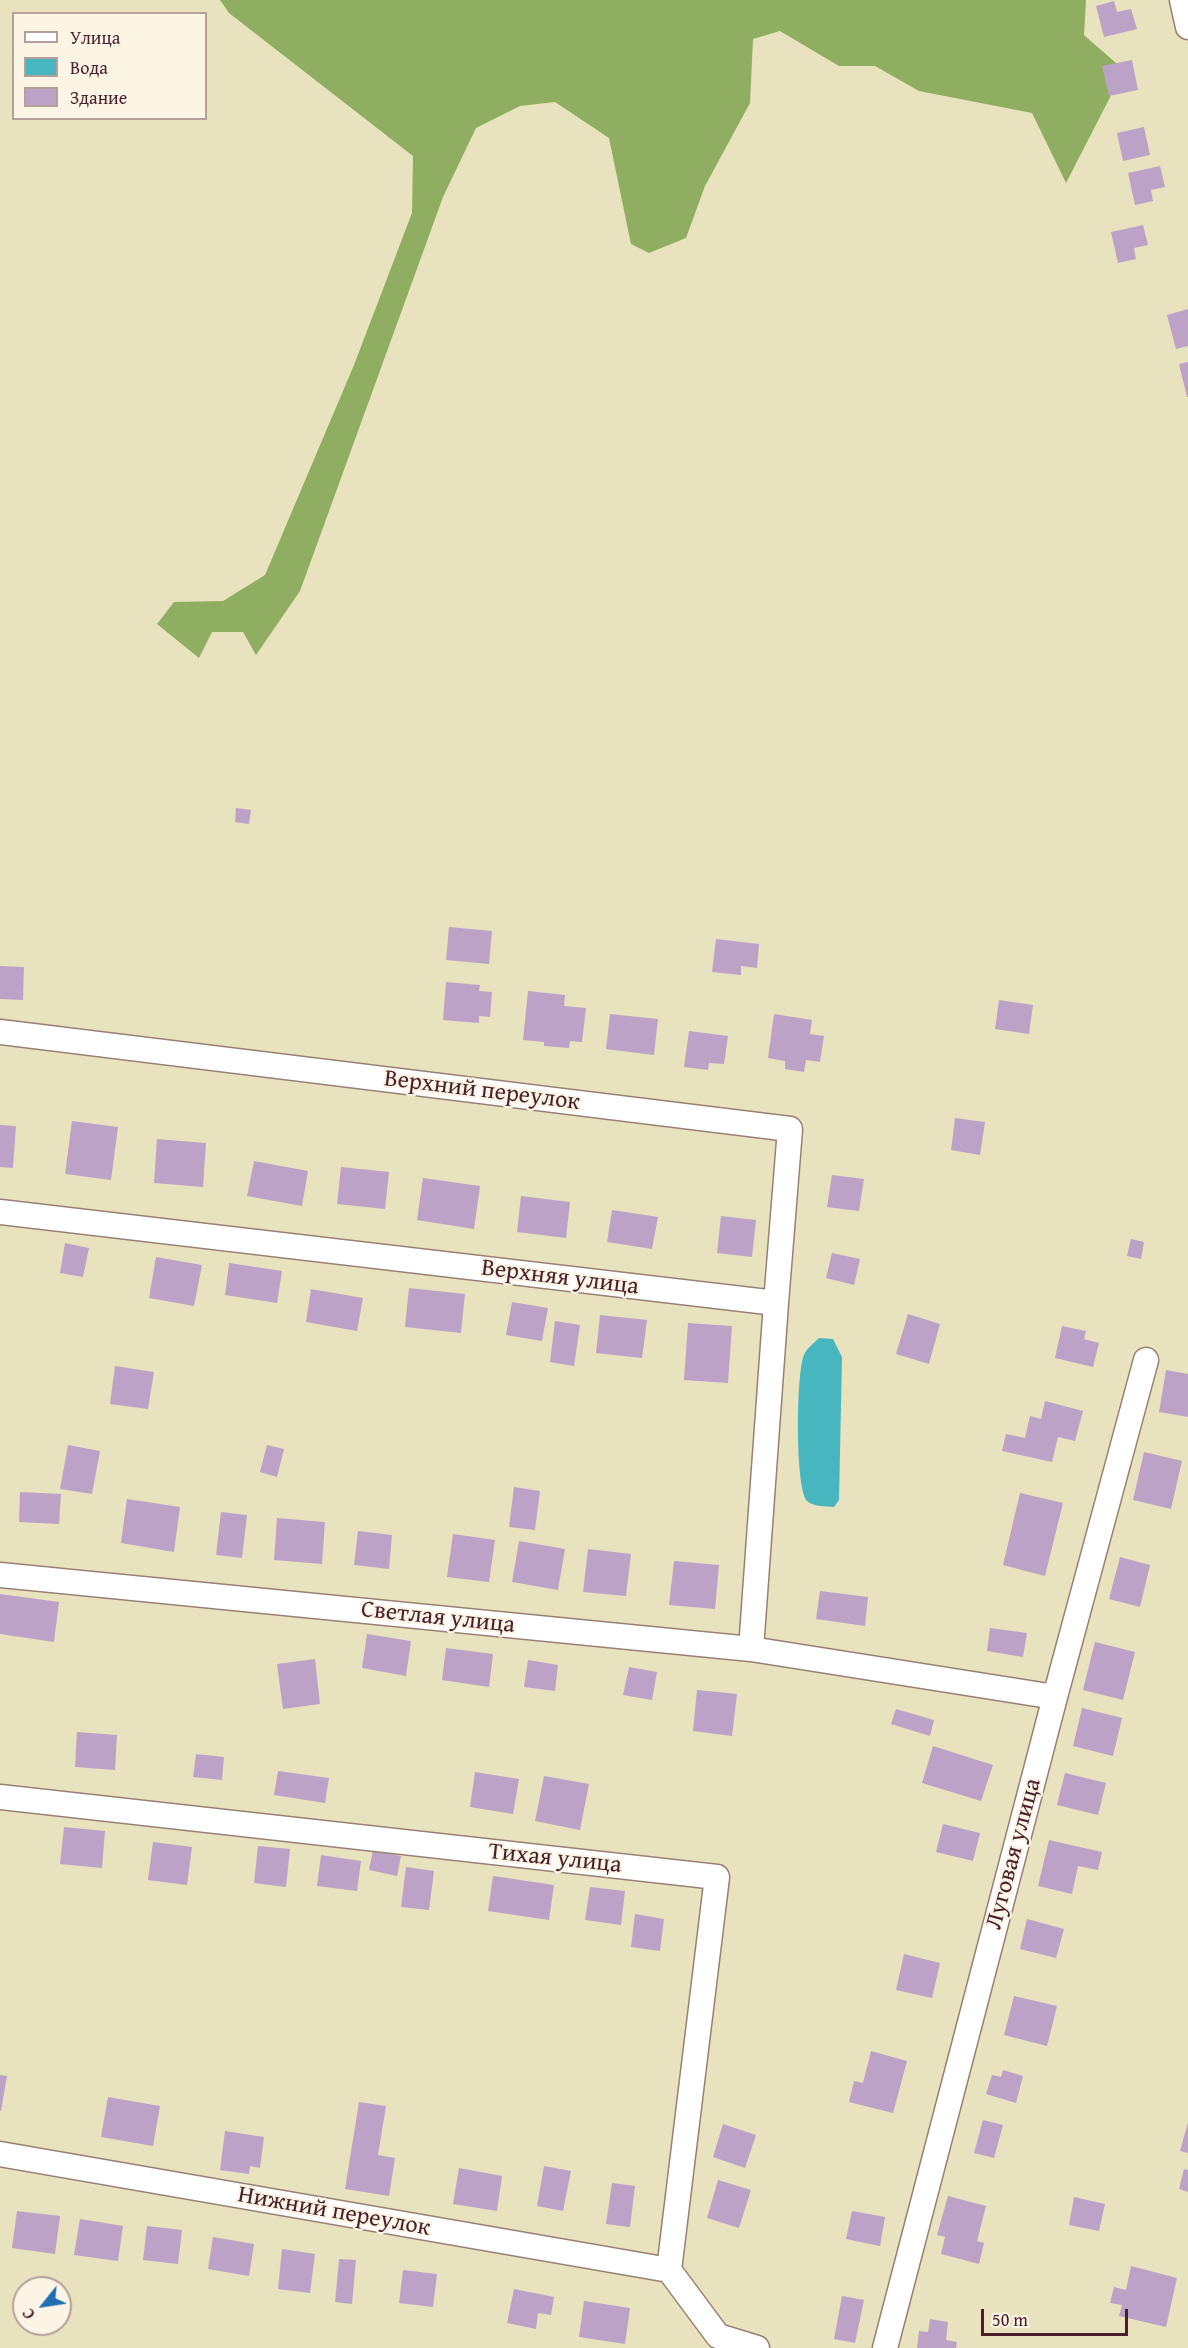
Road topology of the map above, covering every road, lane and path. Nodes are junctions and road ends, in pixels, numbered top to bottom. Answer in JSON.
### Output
{"nodes":[{"id":1,"x":1182,"y":0,"type":"edge"},
{"id":2,"x":1188,"y":27,"type":"edge"},
{"id":3,"x":0,"y":1032,"type":"edge"},
{"id":4,"x":0,"y":1212,"type":"edge"},
{"id":5,"x":776,"y":1303,"type":"junction"},
{"id":6,"x":1146,"y":1360,"type":"dead end"},
{"id":7,"x":0,"y":1575,"type":"edge"},
{"id":8,"x":751,"y":1649,"type":"junction"},
{"id":9,"x":1055,"y":1697,"type":"junction"},
{"id":10,"x":0,"y":1797,"type":"edge"},
{"id":11,"x":0,"y":2154,"type":"edge"},
{"id":12,"x":669,"y":2270,"type":"junction"},
{"id":13,"x":757,"y":2348,"type":"edge"},
{"id":14,"x":885,"y":2348,"type":"edge"}],
"edges":[{"from":1,"to":2,"type":"street"},
{"from":3,"to":5,"type":"street","name":"Верхний переулок"},
{"from":4,"to":5,"type":"street","name":"Верхняя улица"},
{"from":5,"to":8,"type":"street"},
{"from":6,"to":9,"type":"street","name":"Луговая улица"},
{"from":7,"to":8,"type":"street","name":"Светлая улица"},
{"from":8,"to":9,"type":"street","name":"Светлая улица"},
{"from":9,"to":14,"type":"street","name":"Луговая улица"},
{"from":10,"to":12,"type":"street","name":"Тихая улица"},
{"from":11,"to":12,"type":"street","name":"Нижний переулок"},
{"from":12,"to":13,"type":"street"}]}
